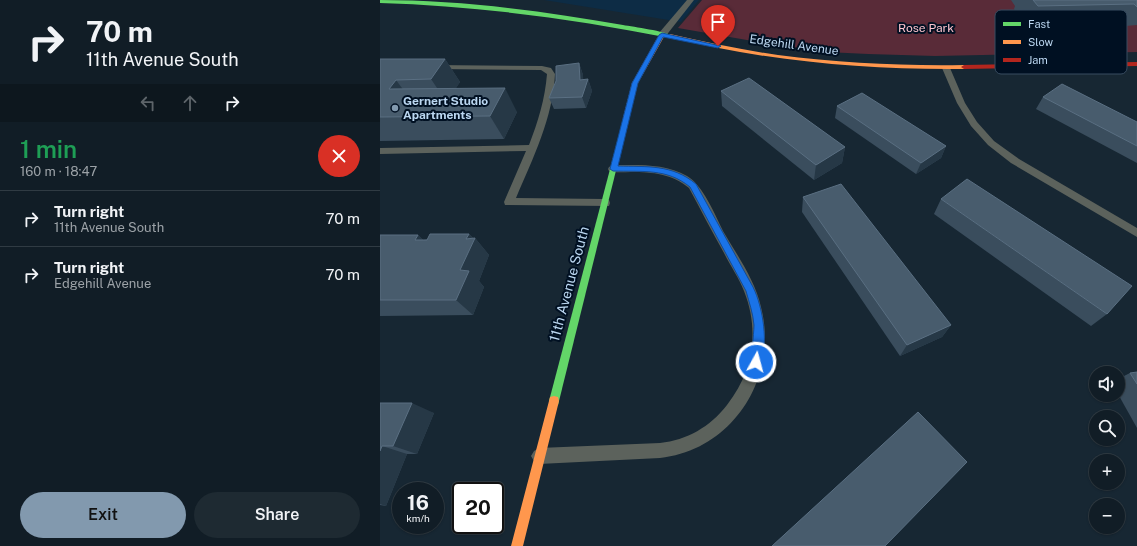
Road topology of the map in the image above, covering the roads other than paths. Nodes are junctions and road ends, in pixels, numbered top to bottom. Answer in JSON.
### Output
{"nodes":[{"id":1,"x":691,"y":0,"type":"edge"},
{"id":2,"x":381,"y":2,"type":"edge"},
{"id":3,"x":662,"y":35,"type":"junction"},
{"id":4,"x":1127,"y":64,"type":"edge"},
{"id":5,"x":1137,"y":64,"type":"edge"},
{"id":6,"x":428,"y":67,"type":"edge"},
{"id":7,"x":995,"y":67,"type":"edge"},
{"id":8,"x":946,"y":68,"type":"junction"},
{"id":9,"x":532,"y":148,"type":"junction"},
{"id":10,"x":380,"y":151,"type":"edge"},
{"id":11,"x":613,"y":169,"type":"junction"},
{"id":12,"x":605,"y":203,"type":"junction"},
{"id":13,"x":1137,"y":233,"type":"edge"},
{"id":14,"x":539,"y":456,"type":"junction"},
{"id":15,"x":518,"y":546,"type":"edge"}],
"edges":[{"from":1,"to":3,"type":"lane"},
{"from":2,"to":3,"type":"street","name":"Edgehill Avenue"},
{"from":3,"to":8,"type":"street","name":"Edgehill Avenue"},
{"from":3,"to":11,"type":"street","name":"11th Avenue South"},
{"from":4,"to":5,"type":"street","name":"Edgehill Avenue"},
{"from":6,"to":9,"type":"lane"},
{"from":7,"to":8,"type":"street","name":"Edgehill Avenue"},
{"from":8,"to":13,"type":"lane"},
{"from":9,"to":10,"type":"lane"},
{"from":9,"to":12,"type":"lane"},
{"from":11,"to":12,"type":"street","name":"11th Avenue South"},
{"from":11,"to":14,"type":"lane"},
{"from":12,"to":14,"type":"street","name":"11th Avenue South"},
{"from":14,"to":15,"type":"street","name":"11th Avenue South"}]}
